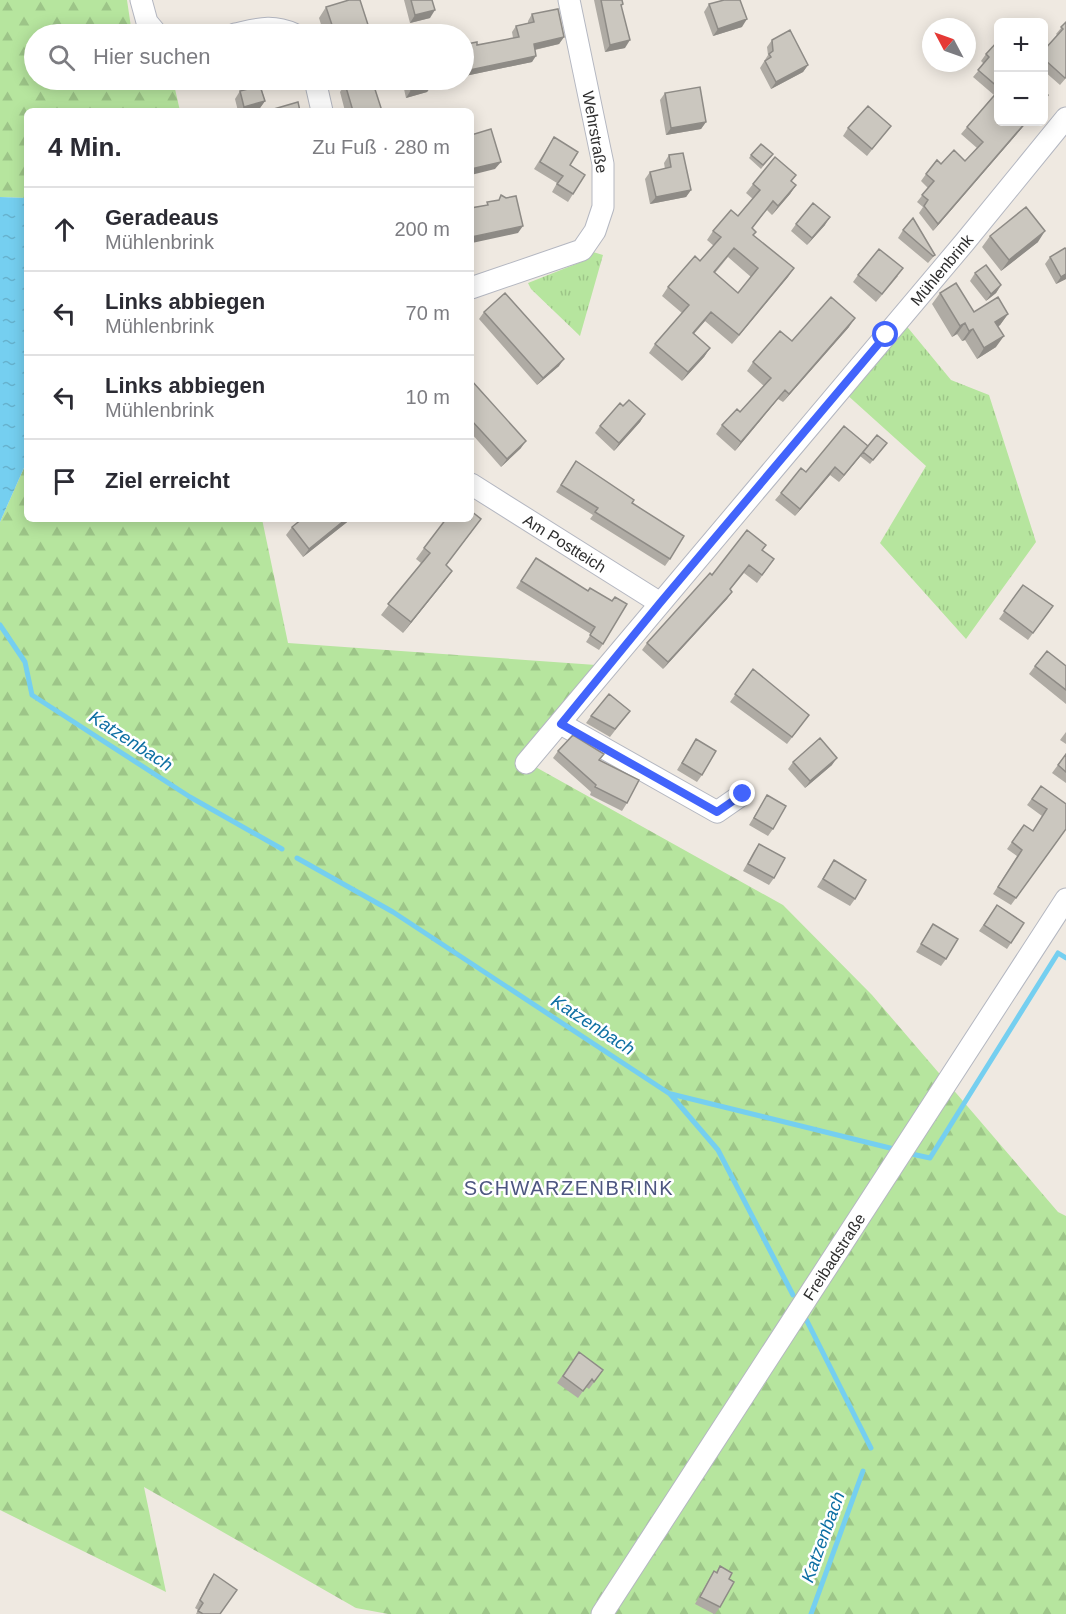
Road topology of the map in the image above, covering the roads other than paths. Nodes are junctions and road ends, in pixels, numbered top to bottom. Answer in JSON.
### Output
{"nodes":[{"id":1,"x":141,"y":0,"type":"edge"},
{"id":2,"x":569,"y":0,"type":"edge"},
{"id":3,"x":149,"y":24,"type":"edge"},
{"id":4,"x":317,"y":90,"type":"edge"},
{"id":5,"x":321,"y":108,"type":"edge"},
{"id":6,"x":1066,"y":118,"type":"edge"},
{"id":7,"x":474,"y":287,"type":"edge"},
{"id":8,"x":474,"y":486,"type":"edge"},
{"id":9,"x":660,"y":603,"type":"junction"},
{"id":10,"x":561,"y":724,"type":"junction"},
{"id":11,"x":526,"y":764,"type":"dead end"},
{"id":12,"x":743,"y":794,"type":"dead end"},
{"id":13,"x":1066,"y":899,"type":"edge"},
{"id":14,"x":602,"y":1614,"type":"edge"}],
"edges":[{"from":1,"to":3,"type":"street"},
{"from":2,"to":7,"type":"street","name":"Wehrstraße"},
{"from":4,"to":5,"type":"street"},
{"from":6,"to":9,"type":"street","name":"Mühlenbrink"},
{"from":8,"to":9,"type":"street","name":"Am Postteich"},
{"from":9,"to":10,"type":"street","name":"Mühlenbrink"},
{"from":10,"to":11,"type":"street","name":"Mühlenbrink"},
{"from":10,"to":12,"type":"street"},
{"from":13,"to":14,"type":"street","name":"Freibadstraße"}]}
